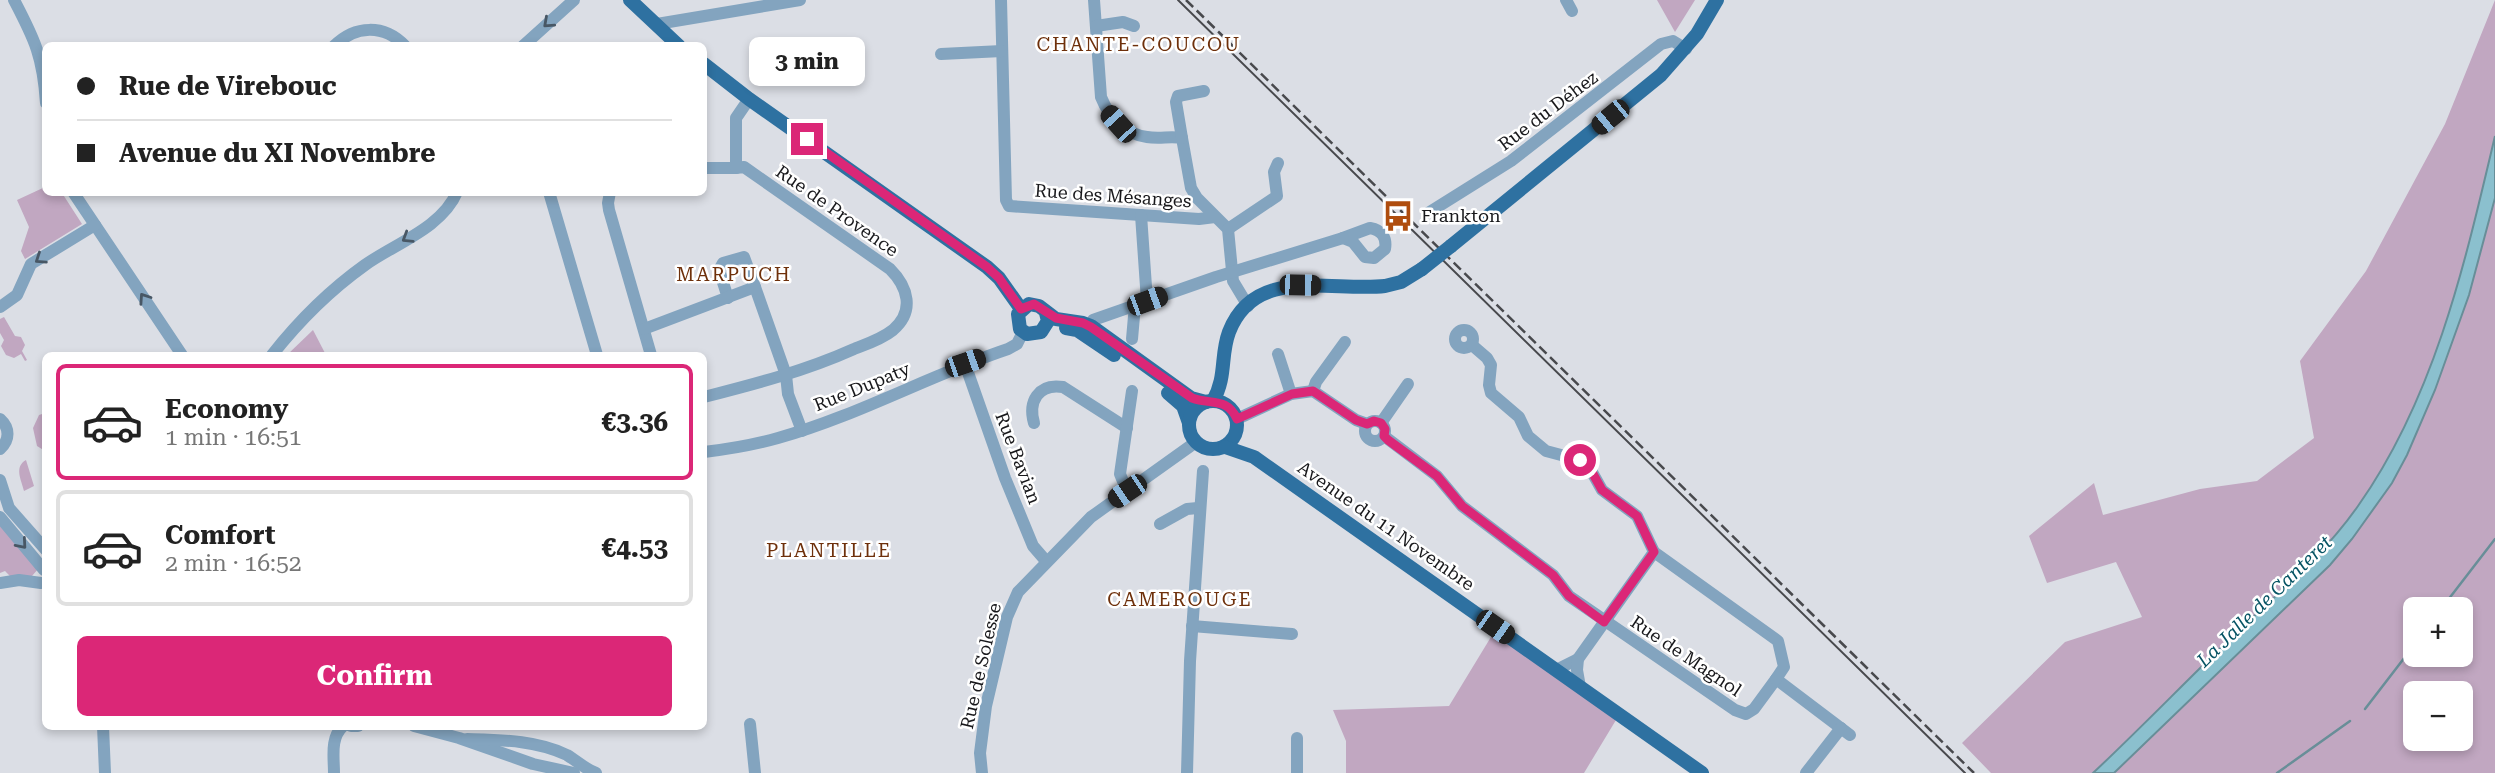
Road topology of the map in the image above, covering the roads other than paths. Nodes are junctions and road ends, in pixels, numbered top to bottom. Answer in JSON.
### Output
{"nodes":[{"id":1,"x":14,"y":0,"type":"edge"},
{"id":2,"x":574,"y":0,"type":"edge"},
{"id":3,"x":630,"y":0,"type":"edge"},
{"id":4,"x":800,"y":0,"type":"edge"},
{"id":5,"x":1001,"y":0,"type":"edge"},
{"id":6,"x":1094,"y":0,"type":"edge"},
{"id":7,"x":1717,"y":0,"type":"edge"},
{"id":8,"x":657,"y":24,"type":"junction"},
{"id":9,"x":1096,"y":26,"type":"junction"},
{"id":10,"x":1134,"y":26,"type":"dead end"},
{"id":11,"x":340,"y":42,"type":"edge"},
{"id":12,"x":401,"y":42,"type":"edge"},
{"id":13,"x":527,"y":42,"type":"edge"},
{"id":14,"x":675,"y":42,"type":"edge"},
{"id":15,"x":1686,"y":49,"type":"junction"},
{"id":16,"x":1002,"y":51,"type":"junction"},
{"id":17,"x":941,"y":54,"type":"dead end"},
{"id":18,"x":42,"y":64,"type":"edge"},
{"id":19,"x":707,"y":66,"type":"edge"},
{"id":20,"x":1204,"y":91,"type":"dead end"},
{"id":21,"x":749,"y":99,"type":"junction"},
{"id":22,"x":1182,"y":138,"type":"junction"},
{"id":23,"x":1278,"y":163,"type":"dead end"},
{"id":24,"x":707,"y":167,"type":"edge"},
{"id":25,"x":736,"y":168,"type":"junction"},
{"id":26,"x":76,"y":196,"type":"edge"},
{"id":27,"x":455,"y":196,"type":"edge"},
{"id":28,"x":550,"y":196,"type":"edge"},
{"id":29,"x":610,"y":196,"type":"edge"},
{"id":30,"x":1428,"y":213,"type":"dead end"},
{"id":31,"x":1141,"y":215,"type":"junction"},
{"id":32,"x":1215,"y":217,"type":"junction"},
{"id":33,"x":95,"y":225,"type":"junction"},
{"id":34,"x":1228,"y":229,"type":"junction"},
{"id":35,"x":1343,"y":238,"type":"dead end"},
{"id":36,"x":1232,"y":272,"type":"junction"},
{"id":37,"x":755,"y":288,"type":"junction"},
{"id":38,"x":728,"y":298,"type":"junction"},
{"id":39,"x":1141,"y":303,"type":"junction"},
{"id":40,"x":1248,"y":306,"type":"junction"},
{"id":41,"x":0,"y":307,"type":"edge"},
{"id":42,"x":1021,"y":309,"type":"junction"},
{"id":43,"x":1046,"y":313,"type":"junction"},
{"id":44,"x":1093,"y":320,"type":"dead end"},
{"id":45,"x":644,"y":329,"type":"junction"},
{"id":46,"x":1023,"y":332,"type":"junction"},
{"id":47,"x":1041,"y":332,"type":"junction"},
{"id":48,"x":1132,"y":339,"type":"dead end"},
{"id":49,"x":1345,"y":342,"type":"dead end"},
{"id":50,"x":1472,"y":345,"type":"dead end"},
{"id":51,"x":180,"y":352,"type":"edge"},
{"id":52,"x":275,"y":352,"type":"edge"},
{"id":53,"x":596,"y":352,"type":"edge"},
{"id":54,"x":651,"y":352,"type":"edge"},
{"id":55,"x":1278,"y":354,"type":"dead end"},
{"id":56,"x":965,"y":363,"type":"junction"},
{"id":57,"x":1224,"y":372,"type":"junction"},
{"id":58,"x":786,"y":375,"type":"junction"},
{"id":59,"x":1408,"y":384,"type":"dead end"},
{"id":60,"x":1132,"y":391,"type":"dead end"},
{"id":61,"x":1313,"y":391,"type":"junction"},
{"id":62,"x":1292,"y":394,"type":"junction"},
{"id":63,"x":707,"y":396,"type":"edge"},
{"id":64,"x":1210,"y":401,"type":"junction"},
{"id":65,"x":1228,"y":405,"type":"junction"},
{"id":66,"x":0,"y":419,"type":"edge"},
{"id":67,"x":1189,"y":423,"type":"junction"},
{"id":68,"x":1381,"y":423,"type":"junction"},
{"id":69,"x":1034,"y":424,"type":"dead end"},
{"id":70,"x":1367,"y":424,"type":"junction"},
{"id":71,"x":1237,"y":425,"type":"junction"},
{"id":72,"x":1127,"y":428,"type":"junction"},
{"id":73,"x":802,"y":430,"type":"junction"},
{"id":74,"x":1384,"y":436,"type":"junction"},
{"id":75,"x":1196,"y":442,"type":"junction"},
{"id":76,"x":1225,"y":447,"type":"junction"},
{"id":77,"x":0,"y":449,"type":"edge"},
{"id":78,"x":707,"y":452,"type":"edge"},
{"id":79,"x":1254,"y":457,"type":"junction"},
{"id":80,"x":1203,"y":471,"type":"dead end"},
{"id":81,"x":0,"y":480,"type":"edge"},
{"id":82,"x":1127,"y":491,"type":"junction"},
{"id":83,"x":1198,"y":508,"type":"junction"},
{"id":84,"x":0,"y":517,"type":"edge"},
{"id":85,"x":1160,"y":524,"type":"dead end"},
{"id":86,"x":42,"y":545,"type":"edge"},
{"id":87,"x":1654,"y":552,"type":"junction"},
{"id":88,"x":1046,"y":561,"type":"junction"},
{"id":89,"x":42,"y":575,"type":"edge"},
{"id":90,"x":42,"y":578,"type":"edge"},
{"id":91,"x":0,"y":583,"type":"edge"},
{"id":92,"x":1604,"y":622,"type":"junction"},
{"id":93,"x":1192,"y":626,"type":"junction"},
{"id":94,"x":1292,"y":634,"type":"dead end"},
{"id":95,"x":1578,"y":659,"type":"junction"},
{"id":96,"x":1556,"y":670,"type":"junction"},
{"id":97,"x":1776,"y":679,"type":"junction"},
{"id":98,"x":1580,"y":687,"type":"junction"},
{"id":99,"x":750,"y":724,"type":"dead end"},
{"id":100,"x":103,"y":730,"type":"edge"},
{"id":101,"x":340,"y":730,"type":"edge"},
{"id":102,"x":429,"y":730,"type":"edge"},
{"id":103,"x":459,"y":738,"type":"junction"},
{"id":104,"x":1297,"y":738,"type":"dead end"},
{"id":105,"x":515,"y":741,"type":"junction"},
{"id":106,"x":566,"y":755,"type":"junction"},
{"id":107,"x":509,"y":757,"type":"junction"},
{"id":108,"x":1297,"y":771,"type":"edge"},
{"id":109,"x":568,"y":772,"type":"edge"},
{"id":110,"x":105,"y":773,"type":"edge"},
{"id":111,"x":334,"y":773,"type":"edge"},
{"id":112,"x":596,"y":773,"type":"edge"},
{"id":113,"x":755,"y":773,"type":"edge"},
{"id":114,"x":982,"y":773,"type":"edge"},
{"id":115,"x":1188,"y":773,"type":"edge"},
{"id":116,"x":1282,"y":773,"type":"edge"},
{"id":117,"x":1702,"y":773,"type":"edge"},
{"id":118,"x":1806,"y":773,"type":"edge"}],
"edges":[{"from":1,"to":18,"type":"street"},
{"from":2,"to":13,"type":"street","one_way":true},
{"from":3,"to":8,"type":"main road"},
{"from":4,"to":8,"type":"street"},
{"from":5,"to":16,"type":"street"},
{"from":6,"to":9,"type":"street"},
{"from":7,"to":15,"type":"main road"},
{"from":8,"to":14,"type":"main road"},
{"from":9,"to":10,"type":"street"},
{"from":9,"to":22,"type":"street"},
{"from":11,"to":12,"type":"street"},
{"from":15,"to":30,"type":"street","name":"Rue du Déhez"},
{"from":15,"to":40,"type":"main road","bridge":true},
{"from":16,"to":17,"type":"street"},
{"from":16,"to":31,"type":"street","name":"Rue des Mésanges"},
{"from":19,"to":21,"type":"main road"},
{"from":20,"to":22,"type":"street"},
{"from":21,"to":25,"type":"street"},
{"from":21,"to":42,"type":"main road"},
{"from":22,"to":32,"type":"street"},
{"from":23,"to":34,"type":"street"},
{"from":24,"to":25,"type":"street"},
{"from":25,"to":58,"type":"street","name":"Rue de Provence"},
{"from":26,"to":33,"type":"street"},
{"from":27,"to":52,"type":"street","one_way":true},
{"from":28,"to":53,"type":"street"},
{"from":29,"to":45,"type":"street"},
{"from":31,"to":32,"type":"street","name":"Rue des Mésanges"},
{"from":31,"to":39,"type":"street"},
{"from":32,"to":34,"type":"street"},
{"from":33,"to":41,"type":"street","one_way":true},
{"from":51,"to":33,"type":"street","one_way":true},
{"from":34,"to":36,"type":"street"},
{"from":35,"to":36,"type":"street"},
{"from":36,"to":39,"type":"street"},
{"from":36,"to":40,"type":"street"},
{"from":37,"to":38,"type":"street"},
{"from":37,"to":38,"type":"street"},
{"from":37,"to":58,"type":"street"},
{"from":38,"to":45,"type":"street"},
{"from":39,"to":44,"type":"street"},
{"from":39,"to":48,"type":"street"},
{"from":40,"to":57,"type":"main road"},
{"from":42,"to":43,"type":"main road"},
{"from":42,"to":46,"type":"main road"},
{"from":43,"to":47,"type":"main road"},
{"from":43,"to":64,"type":"main road"},
{"from":45,"to":54,"type":"street"},
{"from":46,"to":47,"type":"main road"},
{"from":46,"to":56,"type":"street","name":"Rue Dupaty"},
{"from":47,"to":67,"type":"main road"},
{"from":49,"to":61,"type":"street"},
{"from":50,"to":87,"type":"street"},
{"from":55,"to":62,"type":"street"},
{"from":56,"to":73,"type":"street","name":"Rue Dupaty"},
{"from":56,"to":88,"type":"street","name":"Rue Bavian"},
{"from":57,"to":64,"type":"main road"},
{"from":57,"to":65,"type":"main road"},
{"from":58,"to":63,"type":"street"},
{"from":58,"to":73,"type":"street"},
{"from":59,"to":68,"type":"street"},
{"from":60,"to":72,"type":"street"},
{"from":61,"to":62,"type":"street"},
{"from":61,"to":70,"type":"street"},
{"from":62,"to":71,"type":"street"},
{"from":64,"to":65,"type":"main road"},
{"from":64,"to":67,"type":"main road"},
{"from":65,"to":71,"type":"main road"},
{"from":66,"to":77,"type":"street"},
{"from":67,"to":75,"type":"main road"},
{"from":68,"to":70,"type":"street"},
{"from":68,"to":74,"type":"street"},
{"from":69,"to":72,"type":"street"},
{"from":70,"to":74,"type":"street"},
{"from":71,"to":76,"type":"main road"},
{"from":71,"to":79,"type":"main road","name":"Avenue du 11 Novembre"},
{"from":72,"to":82,"type":"street"},
{"from":73,"to":78,"type":"street","name":"Rue Dupaty"},
{"from":74,"to":92,"type":"street"},
{"from":75,"to":76,"type":"main road"},
{"from":75,"to":82,"type":"street","name":"Rue de Solesse"},
{"from":76,"to":79,"type":"main road","name":"Avenue du 11 Novembre"},
{"from":79,"to":96,"type":"main road","name":"Avenue du 11 Novembre"},
{"from":80,"to":83,"type":"street"},
{"from":81,"to":86,"type":"street"},
{"from":82,"to":88,"type":"street","name":"Rue de Solesse"},
{"from":83,"to":85,"type":"street"},
{"from":83,"to":93,"type":"street"},
{"from":84,"to":89,"type":"street","one_way":true},
{"from":87,"to":92,"type":"street","name":"Rue de Magnol"},
{"from":87,"to":97,"type":"street"},
{"from":88,"to":114,"type":"street","name":"Rue de Solesse"},
{"from":90,"to":91,"type":"street"},
{"from":92,"to":95,"type":"street","name":"Rue de Magnol"},
{"from":92,"to":97,"type":"street","name":"Rue de Magnol"},
{"from":93,"to":94,"type":"street"},
{"from":93,"to":115,"type":"street"},
{"from":95,"to":96,"type":"street","name":"Rue de Magnol"},
{"from":95,"to":98,"type":"street"},
{"from":96,"to":98,"type":"main road","name":"Avenue du 11 Novembre"},
{"from":97,"to":118,"type":"street"},
{"from":98,"to":117,"type":"main road","name":"Avenue du 11 Novembre"},
{"from":99,"to":113,"type":"street"},
{"from":100,"to":110,"type":"street"},
{"from":101,"to":111,"type":"street"},
{"from":102,"to":103,"type":"street"},
{"from":103,"to":105,"type":"street"},
{"from":103,"to":107,"type":"street"},
{"from":104,"to":108,"type":"street"},
{"from":105,"to":106,"type":"street"},
{"from":105,"to":107,"type":"street"},
{"from":106,"to":109,"type":"street"},
{"from":106,"to":112,"type":"street"},
{"from":107,"to":109,"type":"street"},
{"from":108,"to":116,"type":"street"}]}
